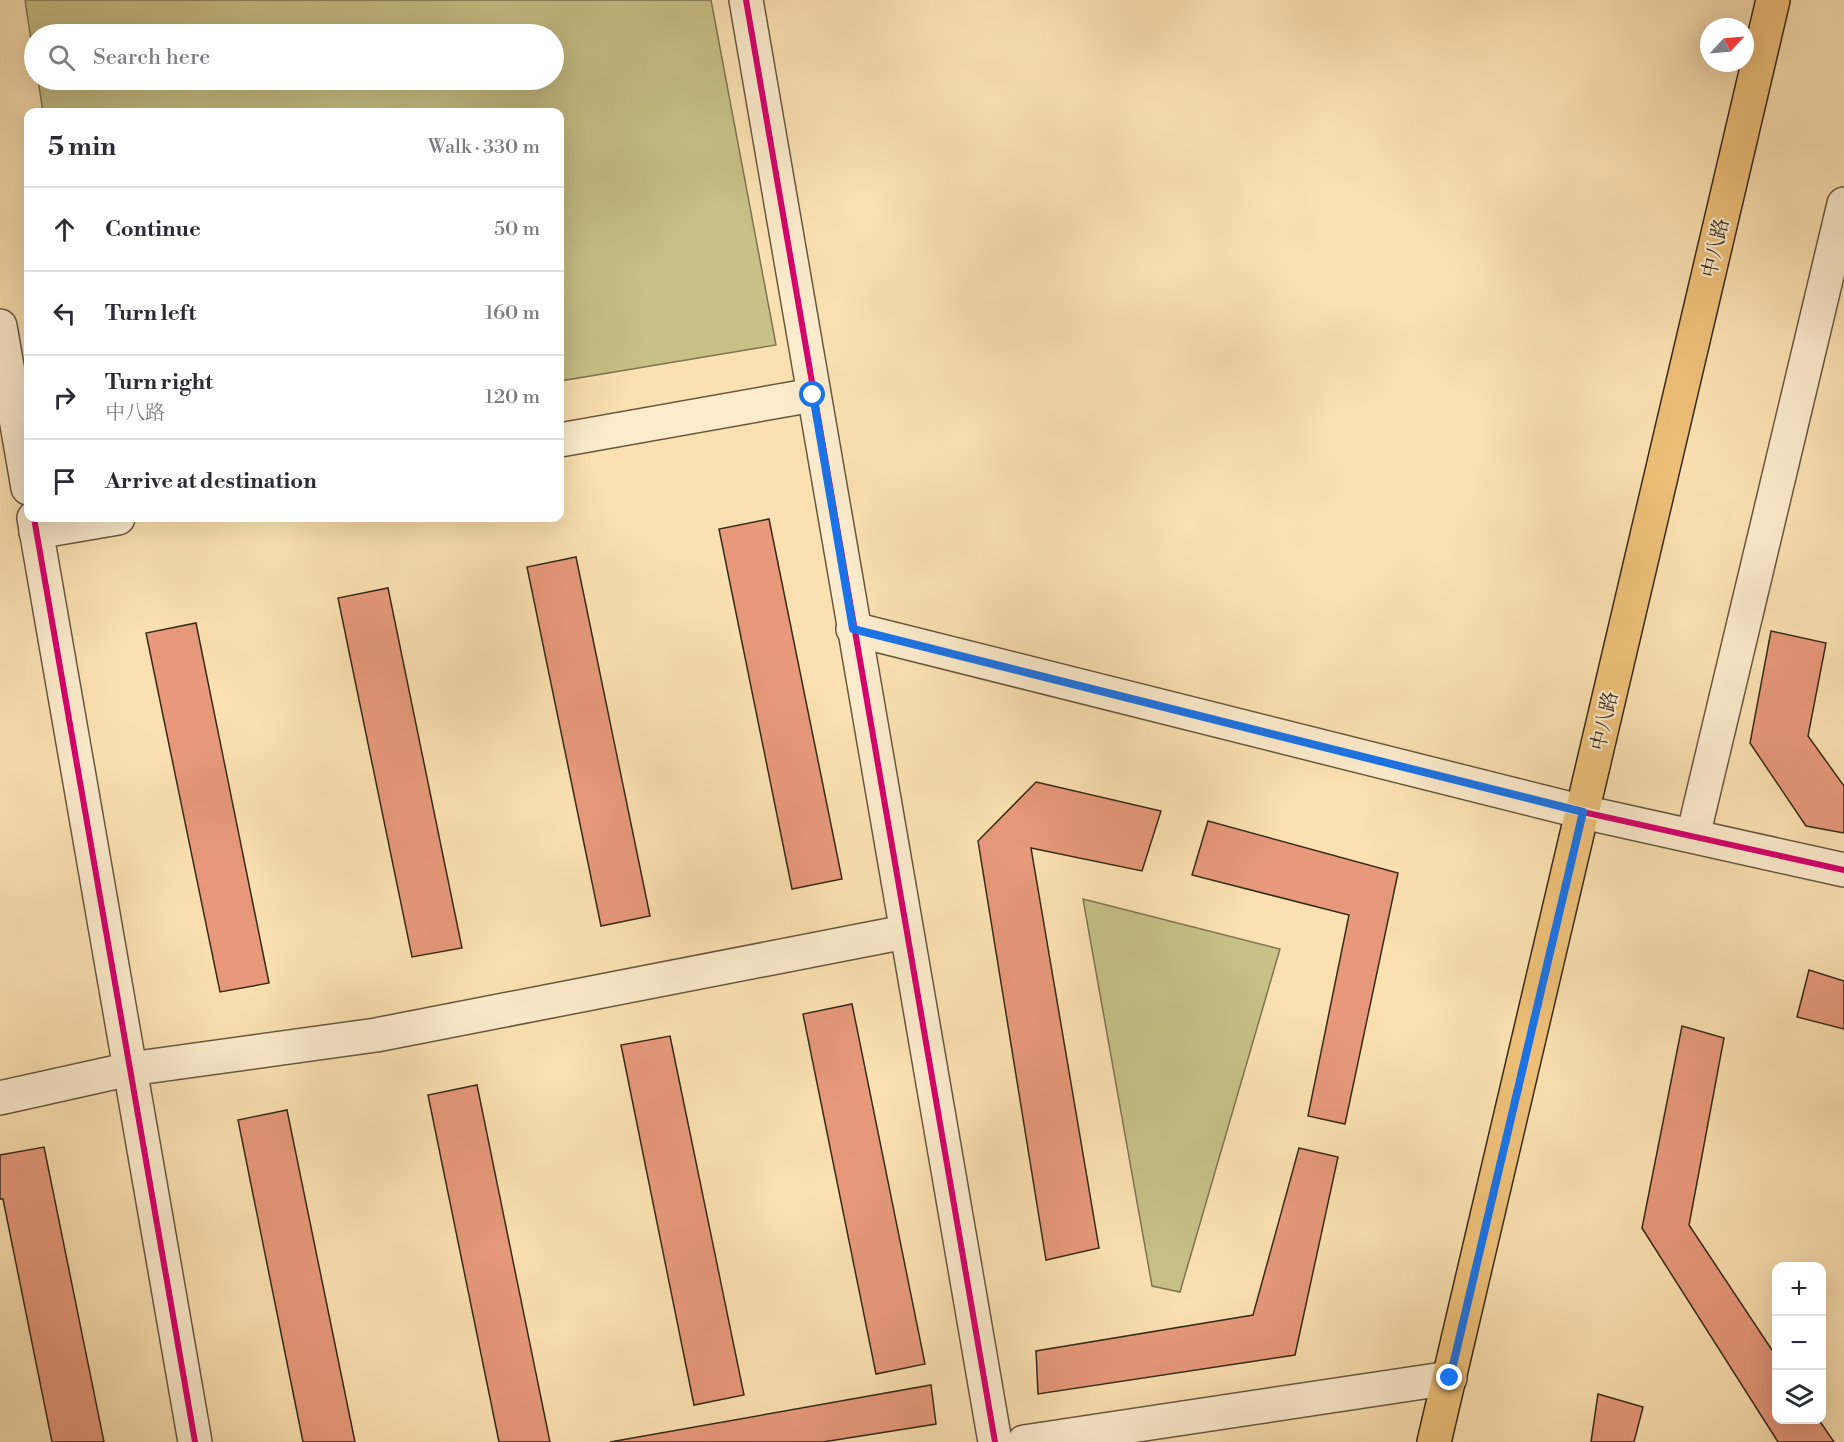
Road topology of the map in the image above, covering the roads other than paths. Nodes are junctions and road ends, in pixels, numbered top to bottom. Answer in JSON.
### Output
{"nodes":[{"id":1,"x":746,"y":0,"type":"edge"},
{"id":2,"x":1773,"y":0,"type":"edge"},
{"id":3,"x":1844,"y":204,"type":"edge"},
{"id":4,"x":0,"y":326,"type":"edge"},
{"id":5,"x":813,"y":395,"type":"junction"},
{"id":6,"x":564,"y":439,"type":"edge"},
{"id":7,"x":24,"y":465,"type":"edge"},
{"id":8,"x":71,"y":522,"type":"edge"},
{"id":9,"x":35,"y":525,"type":"edge"},
{"id":10,"x":853,"y":629,"type":"junction"},
{"id":11,"x":1583,"y":812,"type":"junction"},
{"id":12,"x":1693,"y":836,"type":"junction"},
{"id":13,"x":1844,"y":870,"type":"edge"},
{"id":14,"x":905,"y":932,"type":"junction"},
{"id":15,"x":130,"y":1069,"type":"junction"},
{"id":16,"x":0,"y":1098,"type":"edge"},
{"id":17,"x":1450,"y":1378,"type":"junction"},
{"id":18,"x":195,"y":1442,"type":"edge"},
{"id":19,"x":995,"y":1442,"type":"edge"},
{"id":20,"x":1024,"y":1442,"type":"edge"},
{"id":21,"x":1434,"y":1442,"type":"edge"}],
"edges":[{"from":1,"to":5,"type":"street"},
{"from":2,"to":11,"type":"main road","name":"中八路"},
{"from":3,"to":12,"type":"street"},
{"from":4,"to":7,"type":"street"},
{"from":5,"to":6,"type":"street"},
{"from":5,"to":10,"type":"street"},
{"from":8,"to":9,"type":"street"},
{"from":9,"to":15,"type":"street"},
{"from":10,"to":11,"type":"street"},
{"from":10,"to":14,"type":"street"},
{"from":11,"to":12,"type":"street"},
{"from":11,"to":17,"type":"main road","name":"中八路"},
{"from":12,"to":13,"type":"street"},
{"from":14,"to":15,"type":"street"},
{"from":14,"to":19,"type":"street"},
{"from":15,"to":16,"type":"street"},
{"from":15,"to":18,"type":"street"},
{"from":17,"to":20,"type":"street"},
{"from":17,"to":21,"type":"main road","name":"中八路"}]}
